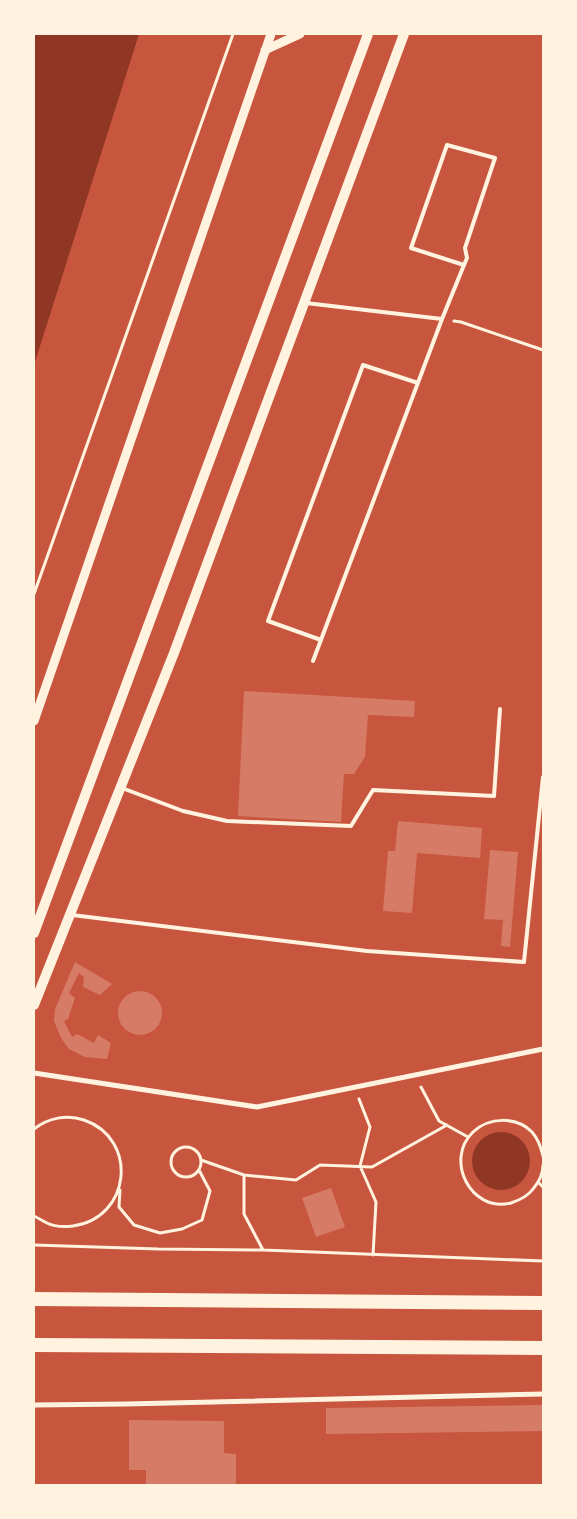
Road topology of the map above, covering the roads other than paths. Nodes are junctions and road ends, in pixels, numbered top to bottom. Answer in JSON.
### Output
{"nodes":[{"id":1,"x":272,"y":34,"type":"edge"},
{"id":2,"x":300,"y":34,"type":"edge"},
{"id":3,"x":368,"y":34,"type":"edge"},
{"id":4,"x":404,"y":34,"type":"edge"},
{"id":5,"x":265,"y":50,"type":"junction"},
{"id":6,"x":464,"y":265,"type":"junction"},
{"id":7,"x":304,"y":303,"type":"junction"},
{"id":8,"x":442,"y":319,"type":"junction"},
{"id":9,"x":418,"y":383,"type":"junction"},
{"id":10,"x":321,"y":640,"type":"junction"},
{"id":11,"x":313,"y":660,"type":"dead end"},
{"id":12,"x":500,"y":709,"type":"dead end"},
{"id":13,"x":34,"y":721,"type":"edge"},
{"id":14,"x":543,"y":777,"type":"edge"},
{"id":15,"x":120,"y":788,"type":"junction"},
{"id":16,"x":70,"y":914,"type":"junction"},
{"id":17,"x":34,"y":932,"type":"edge"},
{"id":18,"x":34,"y":1005,"type":"edge"},
{"id":19,"x":543,"y":1049,"type":"edge"},
{"id":20,"x":34,"y":1073,"type":"edge"},
{"id":21,"x":34,"y":1299,"type":"edge"},
{"id":22,"x":543,"y":1303,"type":"edge"},
{"id":23,"x":34,"y":1345,"type":"edge"},
{"id":24,"x":543,"y":1348,"type":"edge"},
{"id":25,"x":543,"y":1394,"type":"edge"},
{"id":26,"x":34,"y":1405,"type":"edge"}],
"edges":[{"from":1,"to":5,"type":"street"},
{"from":2,"to":5,"type":"street"},
{"from":3,"to":17,"type":"main road"},
{"from":4,"to":7,"type":"main road"},
{"from":5,"to":13,"type":"street"},
{"from":6,"to":6,"type":"lane"},
{"from":6,"to":8,"type":"lane"},
{"from":7,"to":8,"type":"lane"},
{"from":7,"to":15,"type":"main road"},
{"from":8,"to":9,"type":"lane"},
{"from":9,"to":10,"type":"lane"},
{"from":9,"to":10,"type":"lane"},
{"from":10,"to":11,"type":"lane"},
{"from":12,"to":15,"type":"lane"},
{"from":14,"to":16,"type":"lane"},
{"from":15,"to":16,"type":"main road"},
{"from":16,"to":18,"type":"main road"},
{"from":19,"to":20,"type":"street"},
{"from":21,"to":22,"type":"highway"},
{"from":23,"to":24,"type":"highway"},
{"from":25,"to":26,"type":"street"}]}
